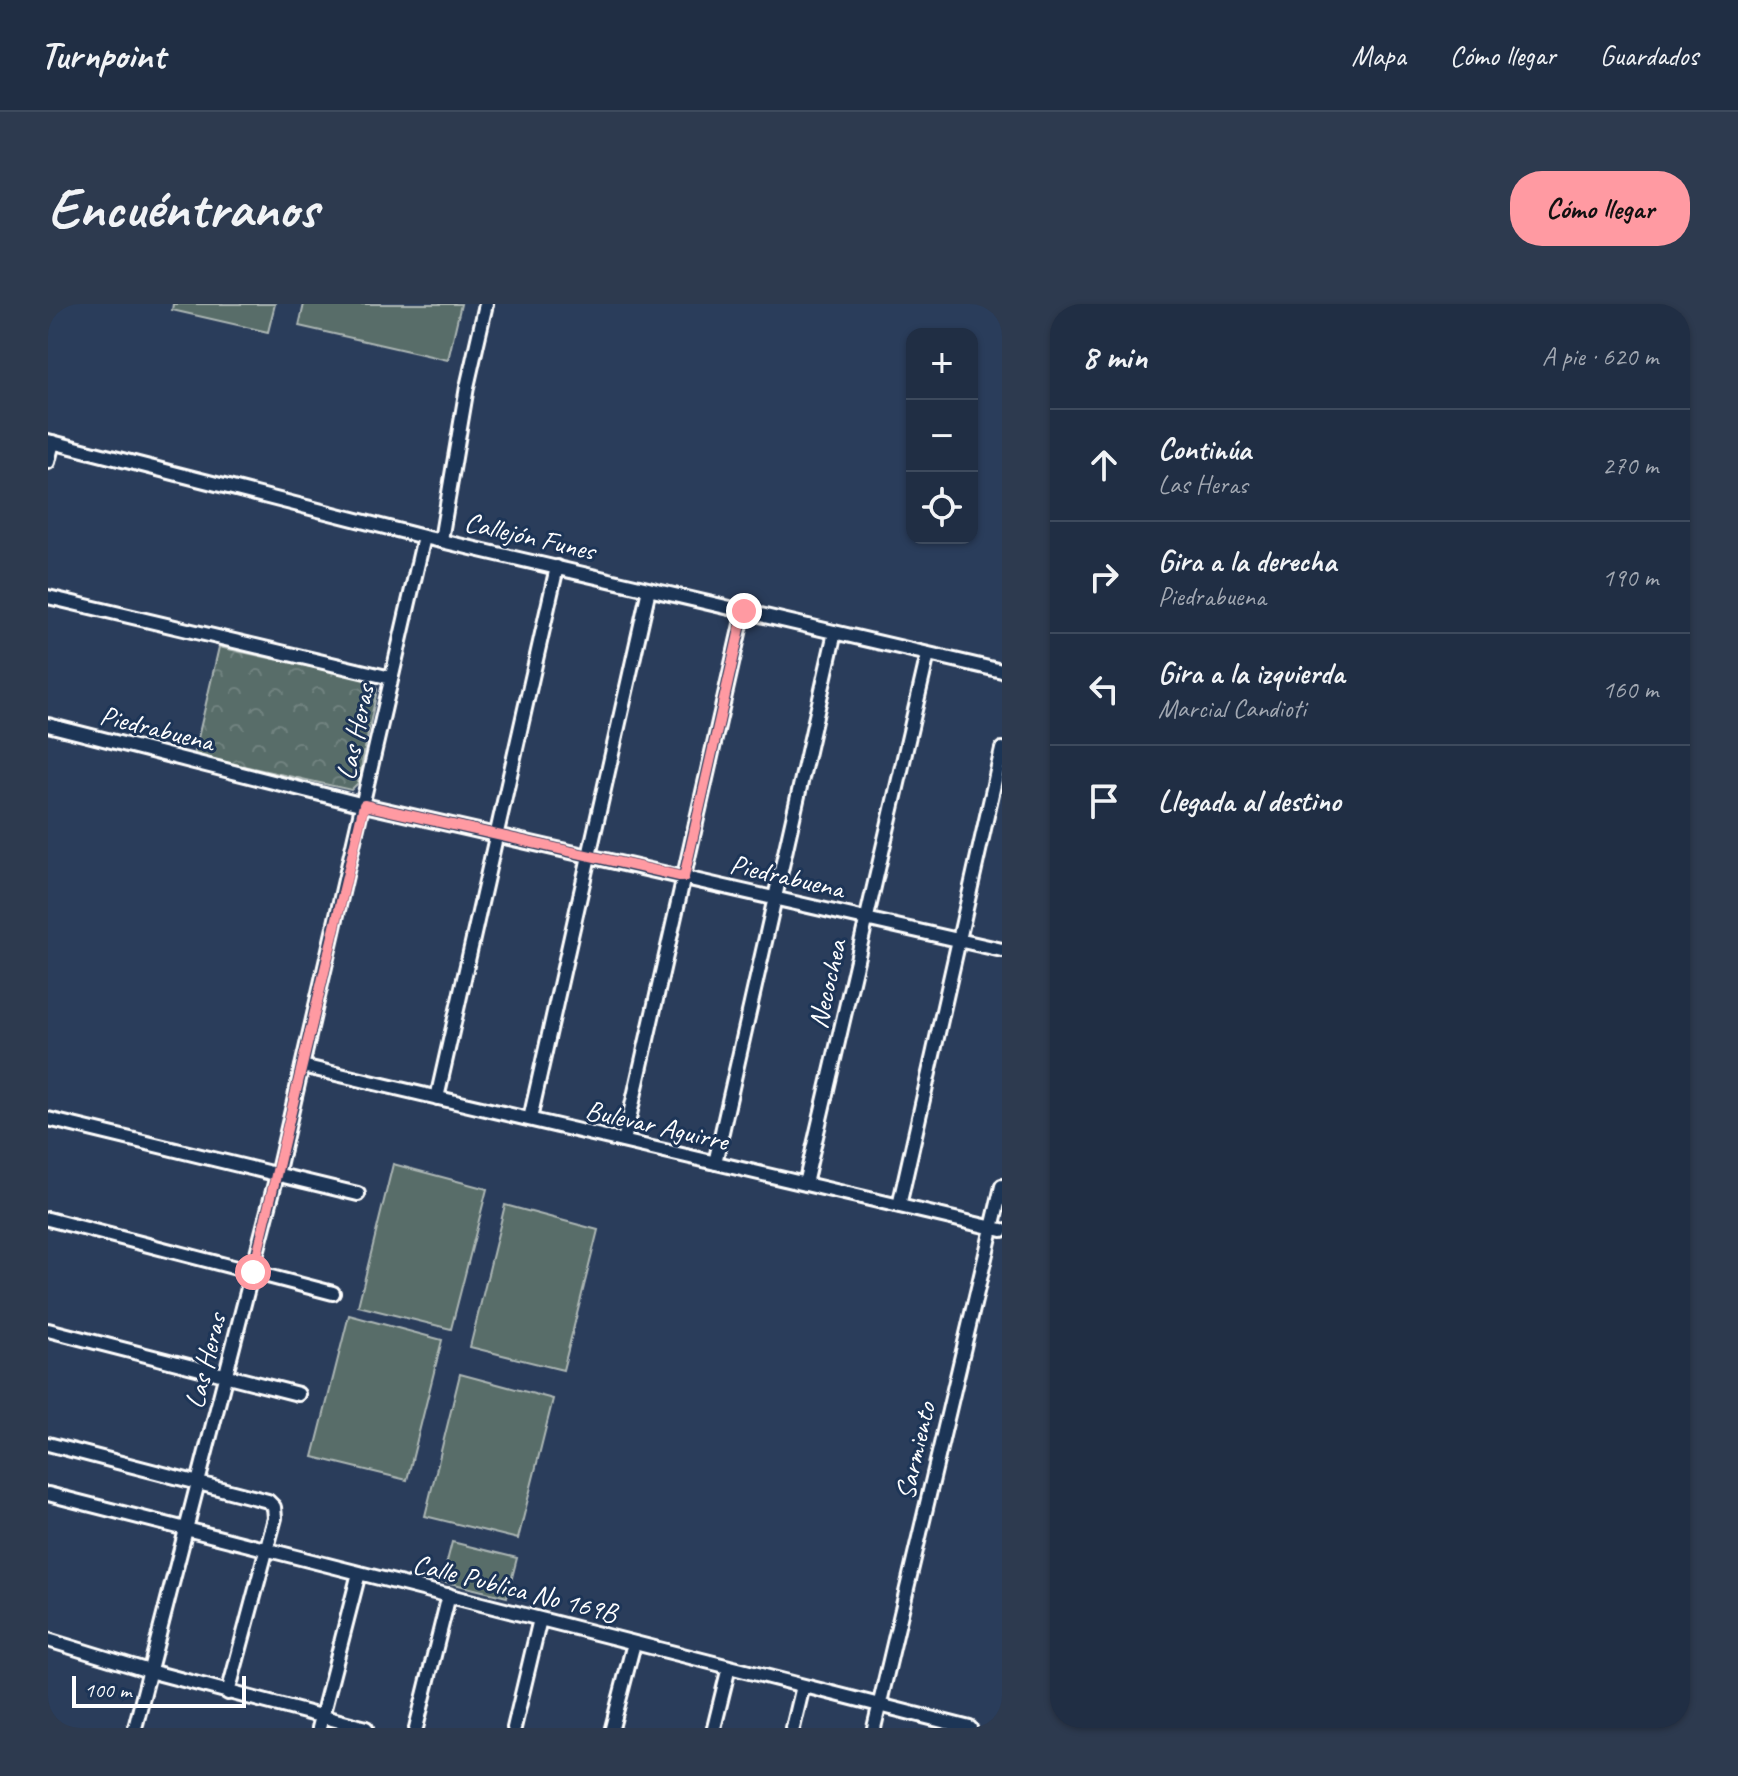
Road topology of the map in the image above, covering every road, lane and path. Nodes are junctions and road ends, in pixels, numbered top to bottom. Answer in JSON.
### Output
{"nodes":[{"id":1,"x":486,"y":304,"type":"edge"},
{"id":2,"x":50,"y":441,"type":"edge"},
{"id":3,"x":48,"y":462,"type":"edge"},
{"id":4,"x":424,"y":537,"type":"junction"},
{"id":5,"x":441,"y":540,"type":"junction"},
{"id":6,"x":557,"y":567,"type":"junction"},
{"id":7,"x":649,"y":589,"type":"junction"},
{"id":8,"x":48,"y":597,"type":"edge"},
{"id":9,"x":744,"y":611,"type":"junction"},
{"id":10,"x":835,"y":632,"type":"junction"},
{"id":11,"x":928,"y":654,"type":"junction"},
{"id":12,"x":1002,"y":671,"type":"edge"},
{"id":13,"x":391,"y":678,"type":"junction"},
{"id":14,"x":48,"y":725,"type":"edge"},
{"id":15,"x":1002,"y":749,"type":"edge"},
{"id":16,"x":364,"y":805,"type":"junction"},
{"id":17,"x":497,"y":835,"type":"junction"},
{"id":18,"x":589,"y":856,"type":"junction"},
{"id":19,"x":684,"y":877,"type":"junction"},
{"id":20,"x":775,"y":898,"type":"junction"},
{"id":21,"x":867,"y":919,"type":"junction"},
{"id":22,"x":959,"y":940,"type":"junction"},
{"id":23,"x":1002,"y":950,"type":"edge"},
{"id":24,"x":302,"y":1066,"type":"junction"},
{"id":25,"x":437,"y":1098,"type":"junction"},
{"id":26,"x":48,"y":1119,"type":"edge"},
{"id":27,"x":530,"y":1119,"type":"junction"},
{"id":28,"x":624,"y":1141,"type":"junction"},
{"id":29,"x":715,"y":1163,"type":"junction"},
{"id":30,"x":277,"y":1175,"type":"junction"},
{"id":31,"x":805,"y":1184,"type":"junction"},
{"id":32,"x":1002,"y":1186,"type":"edge"},
{"id":33,"x":358,"y":1194,"type":"dead end"},
{"id":34,"x":899,"y":1206,"type":"junction"},
{"id":35,"x":48,"y":1219,"type":"edge"},
{"id":36,"x":997,"y":1229,"type":"edge"},
{"id":37,"x":253,"y":1272,"type":"junction"},
{"id":38,"x":333,"y":1293,"type":"dead end"},
{"id":39,"x":48,"y":1330,"type":"edge"},
{"id":40,"x":226,"y":1376,"type":"junction"},
{"id":41,"x":298,"y":1394,"type":"dead end"},
{"id":42,"x":48,"y":1444,"type":"edge"},
{"id":43,"x":199,"y":1483,"type":"junction"},
{"id":44,"x":48,"y":1494,"type":"edge"},
{"id":45,"x":187,"y":1531,"type":"junction"},
{"id":46,"x":266,"y":1550,"type":"junction"},
{"id":47,"x":359,"y":1573,"type":"junction"},
{"id":48,"x":449,"y":1595,"type":"junction"},
{"id":49,"x":540,"y":1619,"type":"junction"},
{"id":50,"x":48,"y":1640,"type":"edge"},
{"id":51,"x":634,"y":1643,"type":"junction"},
{"id":52,"x":729,"y":1667,"type":"junction"},
{"id":53,"x":149,"y":1671,"type":"junction"},
{"id":54,"x":803,"y":1686,"type":"junction"},
{"id":55,"x":228,"y":1693,"type":"junction"},
{"id":56,"x":879,"y":1705,"type":"junction"},
{"id":57,"x":320,"y":1722,"type":"edge"},
{"id":58,"x":135,"y":1728,"type":"edge"},
{"id":59,"x":366,"y":1728,"type":"edge"},
{"id":60,"x":416,"y":1728,"type":"edge"},
{"id":61,"x":514,"y":1728,"type":"edge"},
{"id":62,"x":612,"y":1728,"type":"edge"},
{"id":63,"x":714,"y":1728,"type":"edge"},
{"id":64,"x":793,"y":1728,"type":"edge"},
{"id":65,"x":874,"y":1728,"type":"edge"},
{"id":66,"x":970,"y":1728,"type":"edge"}],
"edges":[{"from":1,"to":5,"type":"street"},
{"from":2,"to":3,"type":"street"},
{"from":2,"to":4,"type":"street","name":"Callejón Funes"},
{"from":4,"to":5,"type":"street","name":"Callejón Funes"},
{"from":4,"to":13,"type":"street","name":"Las Heras"},
{"from":5,"to":6,"type":"street","name":"Callejón Funes"},
{"from":6,"to":7,"type":"street","name":"Callejón Funes"},
{"from":6,"to":17,"type":"street"},
{"from":7,"to":9,"type":"street","name":"Callejón Funes"},
{"from":7,"to":18,"type":"street"},
{"from":8,"to":13,"type":"street"},
{"from":9,"to":10,"type":"street","name":"Callejón Funes"},
{"from":9,"to":19,"type":"street"},
{"from":10,"to":11,"type":"street","name":"Callejón Funes"},
{"from":10,"to":20,"type":"street"},
{"from":11,"to":12,"type":"street","name":"Callejón Funes"},
{"from":11,"to":21,"type":"street","name":"Necochea"},
{"from":13,"to":16,"type":"street","name":"Las Heras"},
{"from":14,"to":16,"type":"street","name":"Piedrabuena"},
{"from":15,"to":22,"type":"street"},
{"from":16,"to":17,"type":"street","name":"Piedrabuena"},
{"from":16,"to":24,"type":"street","name":"Las Heras"},
{"from":17,"to":18,"type":"street","name":"Piedrabuena"},
{"from":17,"to":25,"type":"street"},
{"from":18,"to":19,"type":"street","name":"Piedrabuena"},
{"from":18,"to":27,"type":"street"},
{"from":19,"to":20,"type":"street","name":"Piedrabuena"},
{"from":19,"to":28,"type":"street"},
{"from":20,"to":21,"type":"street","name":"Piedrabuena"},
{"from":20,"to":29,"type":"street"},
{"from":21,"to":22,"type":"street","name":"Piedrabuena"},
{"from":21,"to":31,"type":"street","name":"Necochea"},
{"from":22,"to":23,"type":"street","name":"Piedrabuena"},
{"from":22,"to":34,"type":"street"},
{"from":24,"to":25,"type":"street","name":"Bulevar Aguirre"},
{"from":24,"to":30,"type":"street","name":"Las Heras"},
{"from":25,"to":27,"type":"street","name":"Bulevar Aguirre"},
{"from":26,"to":30,"type":"street"},
{"from":27,"to":28,"type":"street","name":"Bulevar Aguirre"},
{"from":28,"to":29,"type":"street","name":"Bulevar Aguirre"},
{"from":29,"to":31,"type":"street","name":"Bulevar Aguirre"},
{"from":30,"to":33,"type":"street"},
{"from":30,"to":37,"type":"street","name":"Las Heras"},
{"from":31,"to":34,"type":"street","name":"Bulevar Aguirre"},
{"from":32,"to":36,"type":"street","name":"Sarmiento"},
{"from":34,"to":36,"type":"street","name":"Bulevar Aguirre"},
{"from":35,"to":37,"type":"street"},
{"from":36,"to":56,"type":"street","name":"Sarmiento"},
{"from":37,"to":38,"type":"street"},
{"from":37,"to":40,"type":"street","name":"Las Heras"},
{"from":39,"to":40,"type":"street"},
{"from":40,"to":41,"type":"street"},
{"from":40,"to":43,"type":"street","name":"Las Heras"},
{"from":42,"to":43,"type":"street"},
{"from":43,"to":45,"type":"street","name":"Las Heras"},
{"from":43,"to":46,"type":"street"},
{"from":44,"to":45,"type":"street","name":"Calle Publica No 169B"},
{"from":45,"to":46,"type":"street","name":"Calle Publica No 169B"},
{"from":45,"to":53,"type":"street","name":"Las Heras"},
{"from":46,"to":47,"type":"street","name":"Calle Publica No 169B"},
{"from":46,"to":55,"type":"street"},
{"from":47,"to":48,"type":"street","name":"Calle Publica No 169B"},
{"from":47,"to":57,"type":"street"},
{"from":48,"to":49,"type":"street","name":"Calle Publica No 169B"},
{"from":48,"to":60,"type":"street"},
{"from":49,"to":51,"type":"street","name":"Calle Publica No 169B"},
{"from":49,"to":61,"type":"street"},
{"from":50,"to":53,"type":"street"},
{"from":51,"to":52,"type":"street","name":"Calle Publica No 169B"},
{"from":51,"to":62,"type":"street"},
{"from":52,"to":54,"type":"street","name":"Calle Publica No 169B"},
{"from":52,"to":63,"type":"street"},
{"from":53,"to":55,"type":"street"},
{"from":53,"to":58,"type":"street","name":"Las Heras"},
{"from":54,"to":56,"type":"street","name":"Calle Publica No 169B"},
{"from":54,"to":64,"type":"street"},
{"from":55,"to":57,"type":"street"},
{"from":56,"to":65,"type":"street","name":"Sarmiento"},
{"from":56,"to":66,"type":"street","name":"Calle Publica No 169B"},
{"from":57,"to":59,"type":"street"}]}
